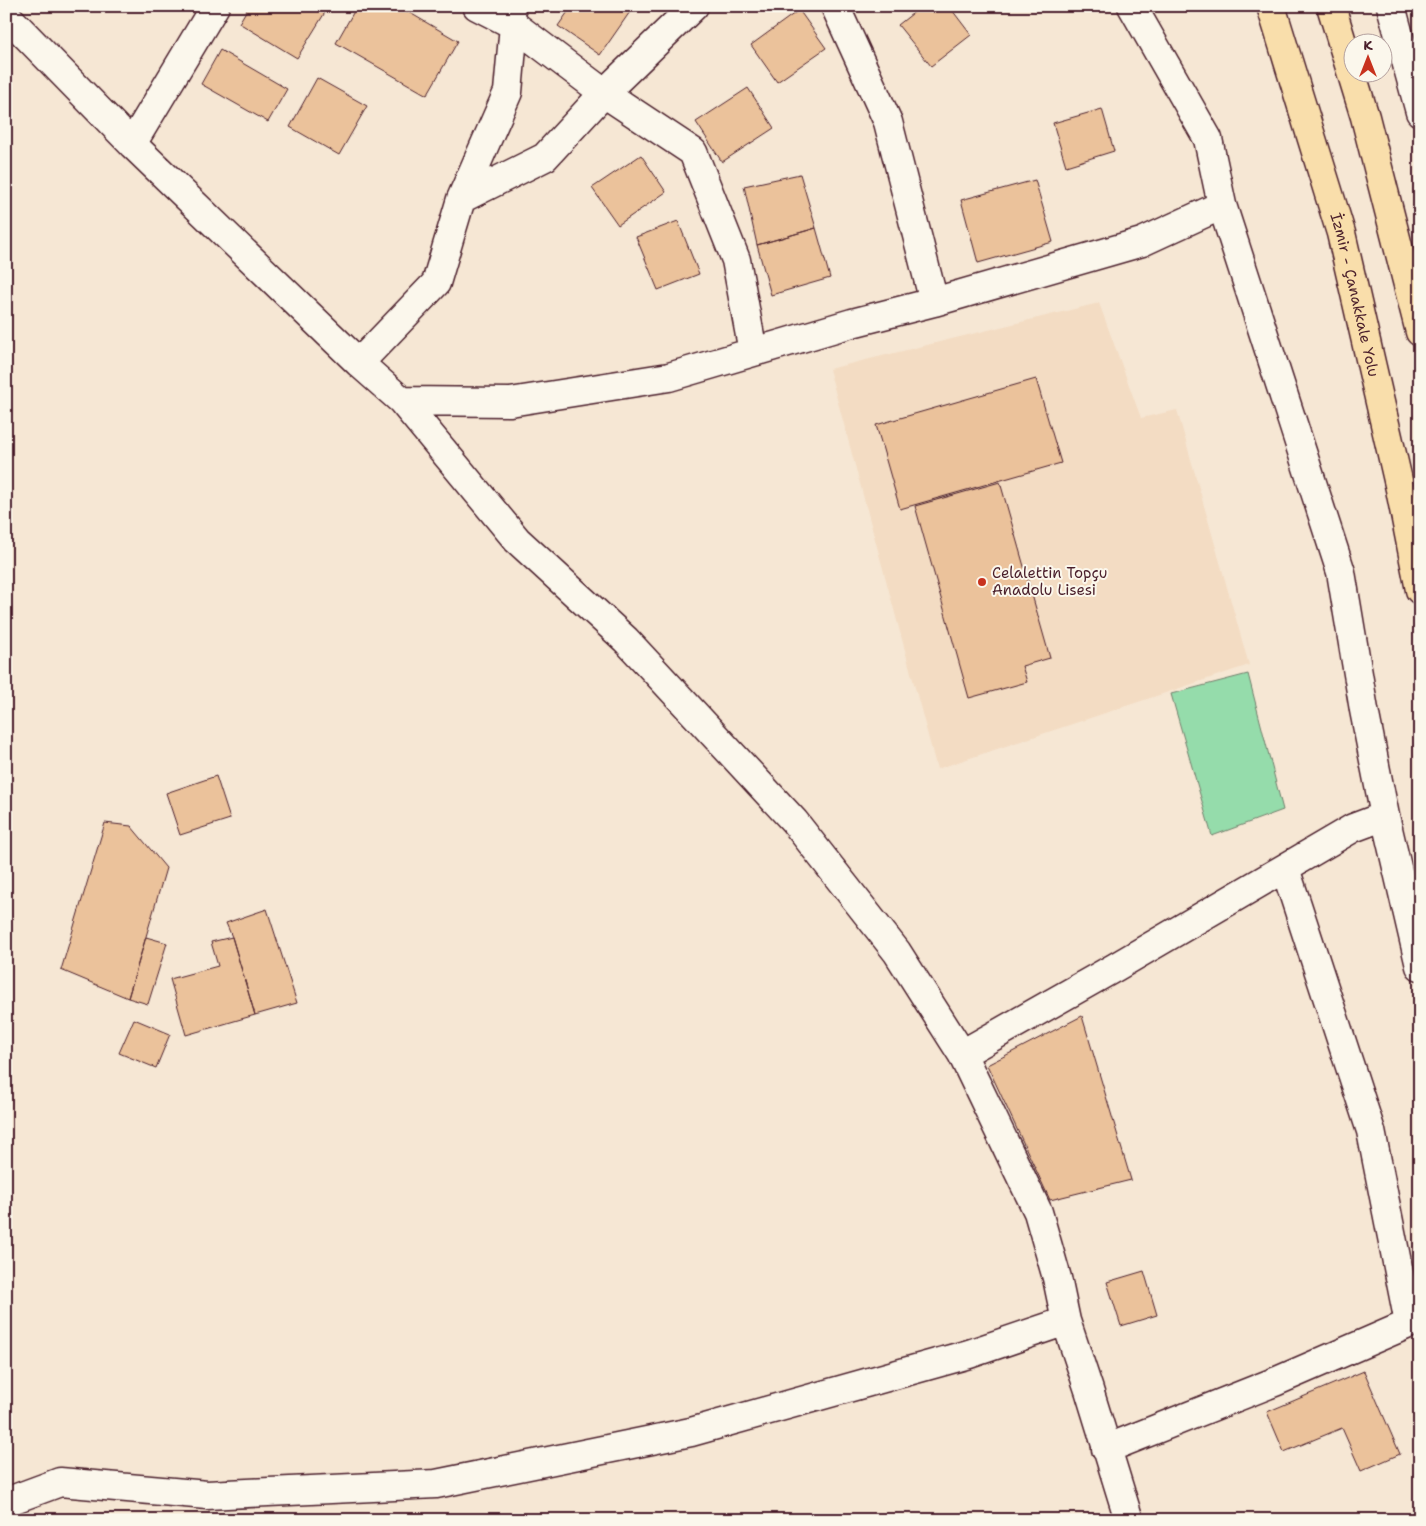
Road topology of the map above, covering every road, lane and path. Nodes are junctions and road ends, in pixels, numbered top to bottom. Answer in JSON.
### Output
{"nodes":[{"id":1,"x":215,"y":6,"type":"edge"},
{"id":2,"x":476,"y":6,"type":"edge"},
{"id":3,"x":694,"y":6,"type":"edge"},
{"id":4,"x":835,"y":6,"type":"edge"},
{"id":5,"x":1132,"y":6,"type":"edge"},
{"id":6,"x":1271,"y":6,"type":"edge"},
{"id":7,"x":1331,"y":6,"type":"edge"},
{"id":8,"x":1391,"y":6,"type":"edge"},
{"id":9,"x":6,"y":15,"type":"edge"},
{"id":10,"x":511,"y":16,"type":"edge"},
{"id":11,"x":604,"y":93,"type":"junction"},
{"id":12,"x":1420,"y":112,"type":"edge"},
{"id":13,"x":132,"y":144,"type":"junction"},
{"id":14,"x":461,"y":199,"type":"junction"},
{"id":15,"x":1222,"y":205,"type":"junction"},
{"id":16,"x":934,"y":302,"type":"junction"},
{"id":17,"x":1420,"y":332,"type":"edge"},
{"id":18,"x":753,"y":352,"type":"junction"},
{"id":19,"x":359,"y":363,"type":"junction"},
{"id":20,"x":402,"y":401,"type":"junction"},
{"id":21,"x":1420,"y":590,"type":"edge"},
{"id":22,"x":1385,"y":816,"type":"junction"},
{"id":23,"x":1285,"y":868,"type":"junction"},
{"id":24,"x":1420,"y":966,"type":"edge"},
{"id":25,"x":962,"y":1054,"type":"junction"},
{"id":26,"x":1066,"y":1321,"type":"junction"},
{"id":27,"x":1414,"y":1321,"type":"edge"},
{"id":28,"x":1106,"y":1449,"type":"junction"},
{"id":29,"x":6,"y":1502,"type":"edge"},
{"id":30,"x":1129,"y":1520,"type":"edge"}],
"edges":[{"from":1,"to":13,"type":"street"},
{"from":2,"to":10,"type":"street"},
{"from":3,"to":11,"type":"street"},
{"from":4,"to":16,"type":"street"},
{"from":5,"to":15,"type":"street"},
{"from":6,"to":21,"type":"highway","name":"İzmir - Çanakkale Yolu"},
{"from":7,"to":17,"type":"highway"},
{"from":8,"to":12,"type":"street"},
{"from":9,"to":13,"type":"street"},
{"from":10,"to":11,"type":"street"},
{"from":10,"to":14,"type":"street"},
{"from":11,"to":14,"type":"street"},
{"from":11,"to":18,"type":"street"},
{"from":13,"to":19,"type":"street"},
{"from":14,"to":19,"type":"street"},
{"from":15,"to":16,"type":"street"},
{"from":15,"to":22,"type":"street"},
{"from":16,"to":18,"type":"street"},
{"from":18,"to":20,"type":"street"},
{"from":19,"to":20,"type":"street"},
{"from":20,"to":25,"type":"street"},
{"from":22,"to":23,"type":"street"},
{"from":22,"to":24,"type":"street"},
{"from":23,"to":25,"type":"street"},
{"from":23,"to":27,"type":"street"},
{"from":25,"to":26,"type":"street"},
{"from":26,"to":28,"type":"street"},
{"from":26,"to":29,"type":"street"},
{"from":27,"to":28,"type":"street"},
{"from":28,"to":30,"type":"street"}]}
